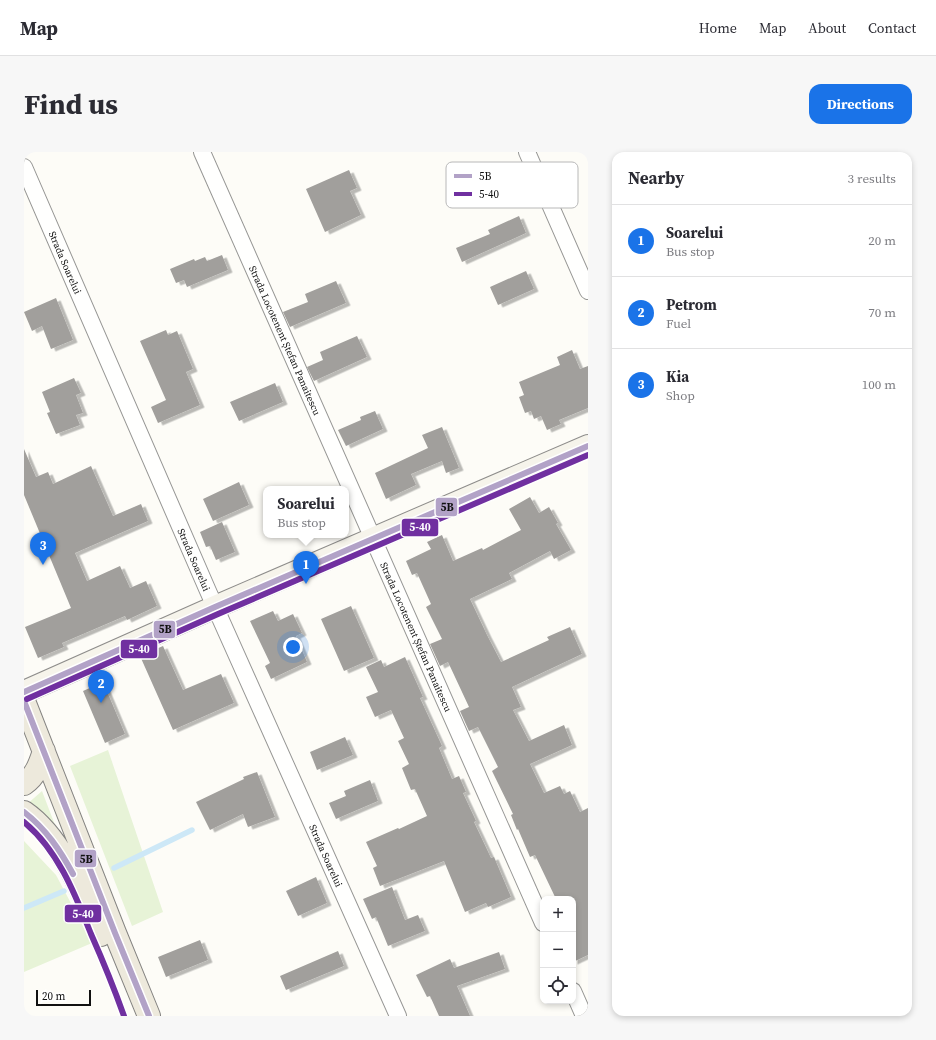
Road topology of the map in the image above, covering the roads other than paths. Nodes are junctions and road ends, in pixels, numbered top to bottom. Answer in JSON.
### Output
{"nodes":[{"id":1,"x":202,"y":152,"type":"edge"},
{"id":2,"x":527,"y":152,"type":"edge"},
{"id":3,"x":531,"y":162,"type":"edge"},
{"id":4,"x":24,"y":166,"type":"edge"},
{"id":5,"x":552,"y":208,"type":"edge"},
{"id":6,"x":588,"y":291,"type":"edge"},
{"id":7,"x":588,"y":446,"type":"edge"},
{"id":8,"x":373,"y":539,"type":"junction"},
{"id":9,"x":215,"y":608,"type":"junction"},
{"id":10,"x":24,"y":692,"type":"edge"},
{"id":11,"x":24,"y":701,"type":"edge"},
{"id":12,"x":44,"y":751,"type":"junction"},
{"id":13,"x":24,"y":784,"type":"edge"},
{"id":14,"x":24,"y":812,"type":"edge"},
{"id":15,"x":540,"y":916,"type":"edge"},
{"id":16,"x":576,"y":998,"type":"edge"},
{"id":17,"x":133,"y":1016,"type":"edge"},
{"id":18,"x":150,"y":1016,"type":"edge"},
{"id":19,"x":398,"y":1016,"type":"edge"},
{"id":20,"x":584,"y":1016,"type":"edge"}],
"edges":[{"from":1,"to":8,"type":"street","name":"Strada Locotenent Ștefan Panaitescu"},
{"from":2,"to":3,"type":"street"},
{"from":4,"to":9,"type":"street","name":"Strada Soarelui"},
{"from":5,"to":6,"type":"street"},
{"from":7,"to":8,"type":"street"},
{"from":8,"to":9,"type":"street"},
{"from":8,"to":15,"type":"street","name":"Strada Locotenent Ștefan Panaitescu"},
{"from":9,"to":10,"type":"street"},
{"from":9,"to":19,"type":"street","name":"Strada Soarelui"},
{"from":11,"to":12,"type":"main road"},
{"from":12,"to":13,"type":"main road"},
{"from":12,"to":18,"type":"main road"},
{"from":14,"to":17,"type":"main road"},
{"from":16,"to":20,"type":"street"}]}
